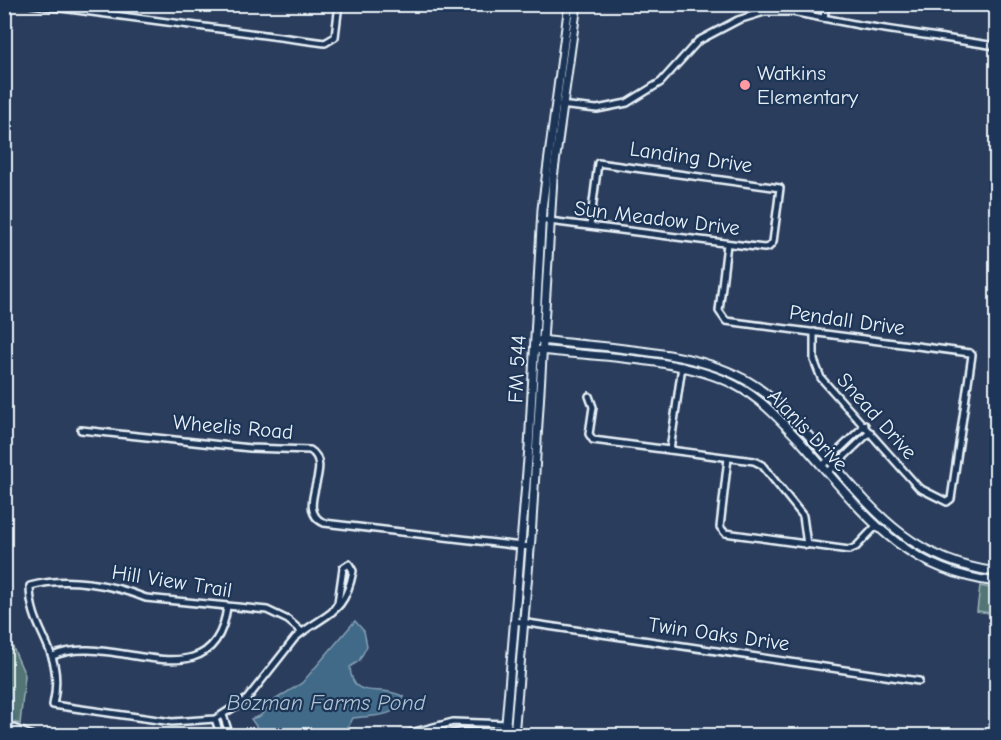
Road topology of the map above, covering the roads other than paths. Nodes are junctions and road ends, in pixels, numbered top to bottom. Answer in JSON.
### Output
{"nodes":[{"id":1,"x":31,"y":4,"type":"edge"},
{"id":2,"x":339,"y":4,"type":"edge"},
{"id":3,"x":569,"y":4,"type":"edge"},
{"id":4,"x":577,"y":4,"type":"edge"},
{"id":5,"x":826,"y":4,"type":"edge"},
{"id":6,"x":824,"y":18,"type":"junction"},
{"id":7,"x":996,"y":46,"type":"edge"},
{"id":8,"x":558,"y":105,"type":"junction"},
{"id":9,"x":545,"y":220,"type":"junction"},
{"id":10,"x":590,"y":226,"type":"junction"},
{"id":11,"x":728,"y":244,"type":"junction"},
{"id":12,"x":769,"y":247,"type":"joint"},
{"id":13,"x":814,"y":332,"type":"junction"},
{"id":14,"x":535,"y":339,"type":"junction"},
{"id":15,"x":544,"y":340,"type":"junction"},
{"id":16,"x":534,"y":349,"type":"junction"},
{"id":17,"x":543,"y":350,"type":"junction"},
{"id":18,"x":683,"y":358,"type":"junction"},
{"id":19,"x":682,"y":367,"type":"junction"},
{"id":20,"x":589,"y":396,"type":"dead end"},
{"id":21,"x":865,"y":425,"type":"junction"},
{"id":22,"x":81,"y":430,"type":"dead end"},
{"id":23,"x":870,"y":432,"type":"junction"},
{"id":24,"x":670,"y":450,"type":"junction"},
{"id":25,"x":728,"y":458,"type":"junction"},
{"id":26,"x":829,"y":459,"type":"junction"},
{"id":27,"x":822,"y":466,"type":"junction"},
{"id":28,"x":835,"y":466,"type":"junction"},
{"id":29,"x":828,"y":472,"type":"junction"},
{"id":30,"x":947,"y":502,"type":"joint"},
{"id":31,"x":876,"y":526,"type":"junction"},
{"id":32,"x":807,"y":545,"type":"junction"},
{"id":33,"x":522,"y":546,"type":"junction"},
{"id":34,"x":530,"y":547,"type":"junction"},
{"id":35,"x":996,"y":572,"type":"edge"},
{"id":36,"x":996,"y":582,"type":"edge"},
{"id":37,"x":227,"y":607,"type":"junction"},
{"id":38,"x":332,"y":612,"type":"junction"},
{"id":39,"x":514,"y":621,"type":"junction"},
{"id":40,"x":523,"y":622,"type":"junction"},
{"id":41,"x":302,"y":632,"type":"junction"},
{"id":42,"x":53,"y":656,"type":"junction"},
{"id":43,"x":919,"y":681,"type":"dead end"},
{"id":44,"x":223,"y":715,"type":"junction"},
{"id":45,"x":215,"y":719,"type":"junction"},
{"id":46,"x":4,"y":724,"type":"edge"},
{"id":47,"x":506,"y":724,"type":"junction"},
{"id":48,"x":515,"y":725,"type":"junction"},
{"id":49,"x":419,"y":732,"type":"edge"},
{"id":50,"x":33,"y":735,"type":"edge"},
{"id":51,"x":220,"y":735,"type":"edge"},
{"id":52,"x":230,"y":735,"type":"edge"},
{"id":53,"x":399,"y":735,"type":"edge"},
{"id":54,"x":441,"y":735,"type":"edge"},
{"id":55,"x":505,"y":735,"type":"edge"},
{"id":56,"x":514,"y":735,"type":"edge"}],
"edges":[{"from":1,"to":2,"type":"street"},
{"from":3,"to":8,"type":"main road","name":"FM 544"},
{"from":4,"to":8,"type":"main road","name":"FM 544"},
{"from":5,"to":6,"type":"street"},
{"from":6,"to":7,"type":"street"},
{"from":6,"to":8,"type":"street"},
{"from":8,"to":9,"type":"main road","name":"FM 544"},
{"from":9,"to":10,"type":"street","name":"Sun Meadow Drive"},
{"from":9,"to":14,"type":"main road","name":"FM 544"},
{"from":9,"to":15,"type":"main road","name":"FM 544"},
{"from":10,"to":11,"type":"street","name":"Sun Meadow Drive"},
{"from":10,"to":12,"type":"street","name":"Landing Drive"},
{"from":11,"to":12,"type":"street","name":"Sun Meadow Drive"},
{"from":11,"to":13,"type":"street","name":"Pendall Drive"},
{"from":13,"to":21,"type":"street","name":"Snead Drive"},
{"from":13,"to":30,"type":"street","name":"Pendall Drive"},
{"from":14,"to":15,"type":"main road","name":"Alanis Drive"},
{"from":14,"to":16,"type":"main road","name":"FM 544"},
{"from":15,"to":17,"type":"main road","name":"FM 544"},
{"from":15,"to":18,"type":"main road","name":"Alanis Drive"},
{"from":16,"to":17,"type":"main road","name":"Alanis Drive"},
{"from":16,"to":33,"type":"main road","name":"FM 544"},
{"from":17,"to":19,"type":"main road","name":"Alanis Drive"},
{"from":17,"to":34,"type":"main road","name":"FM 544"},
{"from":18,"to":19,"type":"street"},
{"from":18,"to":26,"type":"main road","name":"Alanis Drive"},
{"from":19,"to":24,"type":"street"},
{"from":19,"to":27,"type":"main road","name":"Alanis Drive"},
{"from":20,"to":24,"type":"street"},
{"from":21,"to":23,"type":"street","name":"Snead Drive"},
{"from":21,"to":26,"type":"street"},
{"from":22,"to":33,"type":"street","name":"Wheelis Road"},
{"from":23,"to":28,"type":"street"},
{"from":23,"to":30,"type":"street","name":"Snead Drive"},
{"from":24,"to":25,"type":"street"},
{"from":25,"to":32,"type":"street"},
{"from":25,"to":32,"type":"street"},
{"from":26,"to":27,"type":"street"},
{"from":26,"to":28,"type":"main road","name":"Alanis Drive"},
{"from":27,"to":29,"type":"main road","name":"Alanis Drive"},
{"from":28,"to":29,"type":"street"},
{"from":28,"to":35,"type":"main road","name":"Alanis Drive"},
{"from":29,"to":31,"type":"main road","name":"Alanis Drive"},
{"from":31,"to":32,"type":"street"},
{"from":31,"to":36,"type":"main road","name":"Alanis Drive"},
{"from":33,"to":34,"type":"street","name":"Wheelis Road"},
{"from":33,"to":39,"type":"main road","name":"FM 544"},
{"from":34,"to":40,"type":"main road","name":"FM 544"},
{"from":37,"to":41,"type":"street","name":"Hill View Trail"},
{"from":37,"to":42,"type":"street"},
{"from":37,"to":42,"type":"street","name":"Hill View Trail"},
{"from":38,"to":38,"type":"street"},
{"from":38,"to":41,"type":"street"},
{"from":39,"to":40,"type":"street","name":"Twin Oaks Drive"},
{"from":39,"to":47,"type":"main road","name":"FM 544"},
{"from":40,"to":43,"type":"street","name":"Twin Oaks Drive"},
{"from":40,"to":48,"type":"main road","name":"FM 544"},
{"from":41,"to":44,"type":"street"},
{"from":42,"to":45,"type":"street"},
{"from":44,"to":45,"type":"street"},
{"from":44,"to":52,"type":"street"},
{"from":45,"to":51,"type":"street"},
{"from":46,"to":50,"type":"street"},
{"from":47,"to":48,"type":"street"},
{"from":47,"to":49,"type":"street"},
{"from":47,"to":55,"type":"main road","name":"FM 544"},
{"from":48,"to":56,"type":"main road","name":"FM 544"},
{"from":49,"to":53,"type":"street"},
{"from":54,"to":55,"type":"street"},
{"from":55,"to":56,"type":"street"}]}
